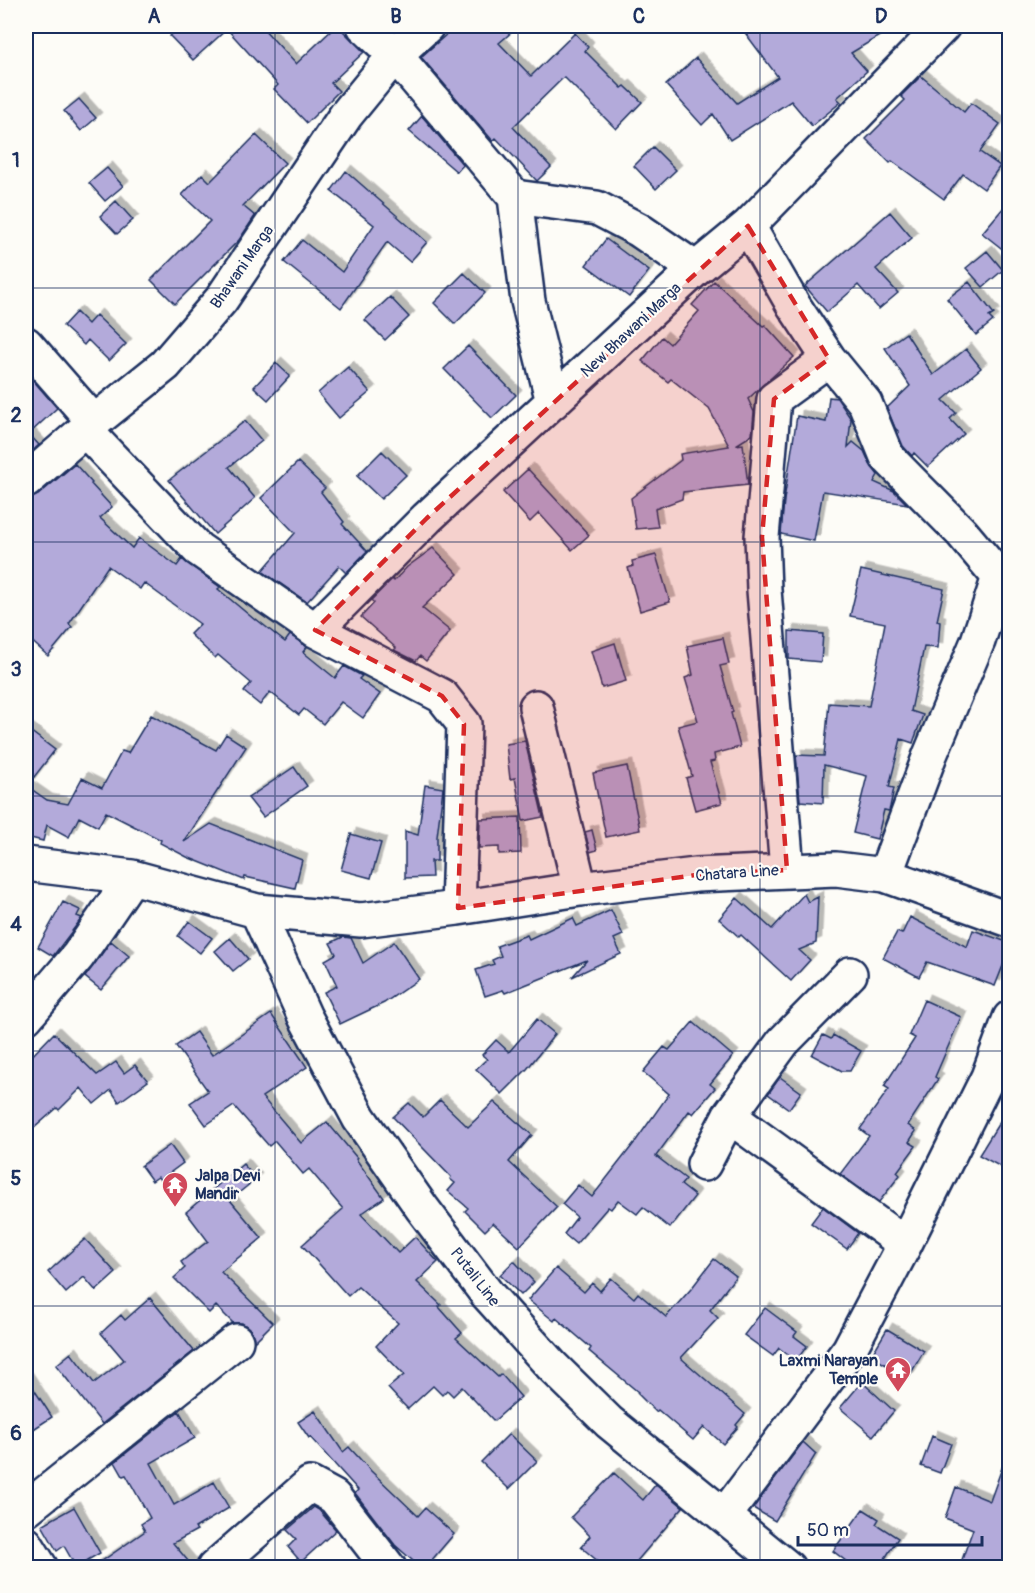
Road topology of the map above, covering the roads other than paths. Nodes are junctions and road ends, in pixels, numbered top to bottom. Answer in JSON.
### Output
{"nodes":[{"id":1,"x":364,"y":26,"type":"edge"},
{"id":2,"x":427,"y":26,"type":"edge"},
{"id":3,"x":943,"y":26,"type":"edge"},
{"id":4,"x":395,"y":55,"type":"junction"},
{"id":5,"x":515,"y":197,"type":"junction"},
{"id":6,"x":748,"y":226,"type":"junction"},
{"id":7,"x":696,"y":269,"type":"junction"},
{"id":8,"x":26,"y":344,"type":"edge"},
{"id":9,"x":829,"y":359,"type":"junction"},
{"id":10,"x":553,"y":402,"type":"junction"},
{"id":11,"x":89,"y":426,"type":"junction"},
{"id":12,"x":26,"y":481,"type":"edge"},
{"id":13,"x":315,"y":630,"type":"junction"},
{"id":14,"x":536,"y":707,"type":"dead end"},
{"id":15,"x":26,"y":864,"type":"edge"},
{"id":16,"x":787,"y":870,"type":"junction"},
{"id":17,"x":885,"y":875,"type":"junction"},
{"id":18,"x":132,"y":877,"type":"junction"},
{"id":19,"x":580,"y":888,"type":"junction"},
{"id":20,"x":458,"y":908,"type":"junction"},
{"id":21,"x":257,"y":911,"type":"junction"},
{"id":22,"x":1010,"y":920,"type":"edge"},
{"id":23,"x":850,"y":974,"type":"dead end"},
{"id":24,"x":26,"y":1017,"type":"edge"},
{"id":25,"x":1010,"y":1018,"type":"edge"},
{"id":26,"x":729,"y":1116,"type":"junction"},
{"id":27,"x":704,"y":1164,"type":"dead end"},
{"id":28,"x":905,"y":1244,"type":"junction"},
{"id":29,"x":236,"y":1341,"type":"dead end"},
{"id":30,"x":26,"y":1509,"type":"edge"},
{"id":31,"x":725,"y":1515,"type":"junction"},
{"id":32,"x":26,"y":1544,"type":"edge"},
{"id":33,"x":41,"y":1568,"type":"edge"},
{"id":34,"x":214,"y":1568,"type":"edge"},
{"id":35,"x":389,"y":1568,"type":"edge"},
{"id":36,"x":788,"y":1568,"type":"edge"}],
"edges":[{"from":1,"to":4,"type":"street"},
{"from":2,"to":4,"type":"street","name":"Bhawani Marga"},
{"from":3,"to":6,"type":"street","name":"New Bhawani Marga"},
{"from":4,"to":5,"type":"street"},
{"from":4,"to":11,"type":"street","name":"Bhawani Marga"},
{"from":5,"to":7,"type":"street"},
{"from":5,"to":10,"type":"street"},
{"from":6,"to":7,"type":"street","name":"New Bhawani Marga"},
{"from":6,"to":9,"type":"street"},
{"from":7,"to":10,"type":"street","name":"New Bhawani Marga"},
{"from":8,"to":11,"type":"street"},
{"from":9,"to":16,"type":"street"},
{"from":9,"to":17,"type":"street"},
{"from":10,"to":13,"type":"street","name":"New Bhawani Marga"},
{"from":11,"to":12,"type":"street","name":"Bhawani Marga"},
{"from":11,"to":13,"type":"street"},
{"from":13,"to":20,"type":"street"},
{"from":14,"to":19,"type":"street"},
{"from":15,"to":18,"type":"street","name":"Chatara Line"},
{"from":16,"to":17,"type":"street","name":"Chatara Line"},
{"from":16,"to":19,"type":"street","name":"Chatara Line"},
{"from":17,"to":22,"type":"street","name":"Chatara Line"},
{"from":18,"to":21,"type":"street","name":"Chatara Line"},
{"from":18,"to":24,"type":"street"},
{"from":19,"to":20,"type":"street","name":"Chatara Line"},
{"from":20,"to":21,"type":"street","name":"Chatara Line"},
{"from":21,"to":31,"type":"street","name":"Putali Line"},
{"from":23,"to":26,"type":"street"},
{"from":25,"to":28,"type":"street"},
{"from":26,"to":27,"type":"street"},
{"from":26,"to":28,"type":"street"},
{"from":28,"to":31,"type":"street"},
{"from":29,"to":30,"type":"street"},
{"from":31,"to":36,"type":"street","name":"Putali Line"},
{"from":32,"to":33,"type":"street"},
{"from":34,"to":35,"type":"street"}]}
